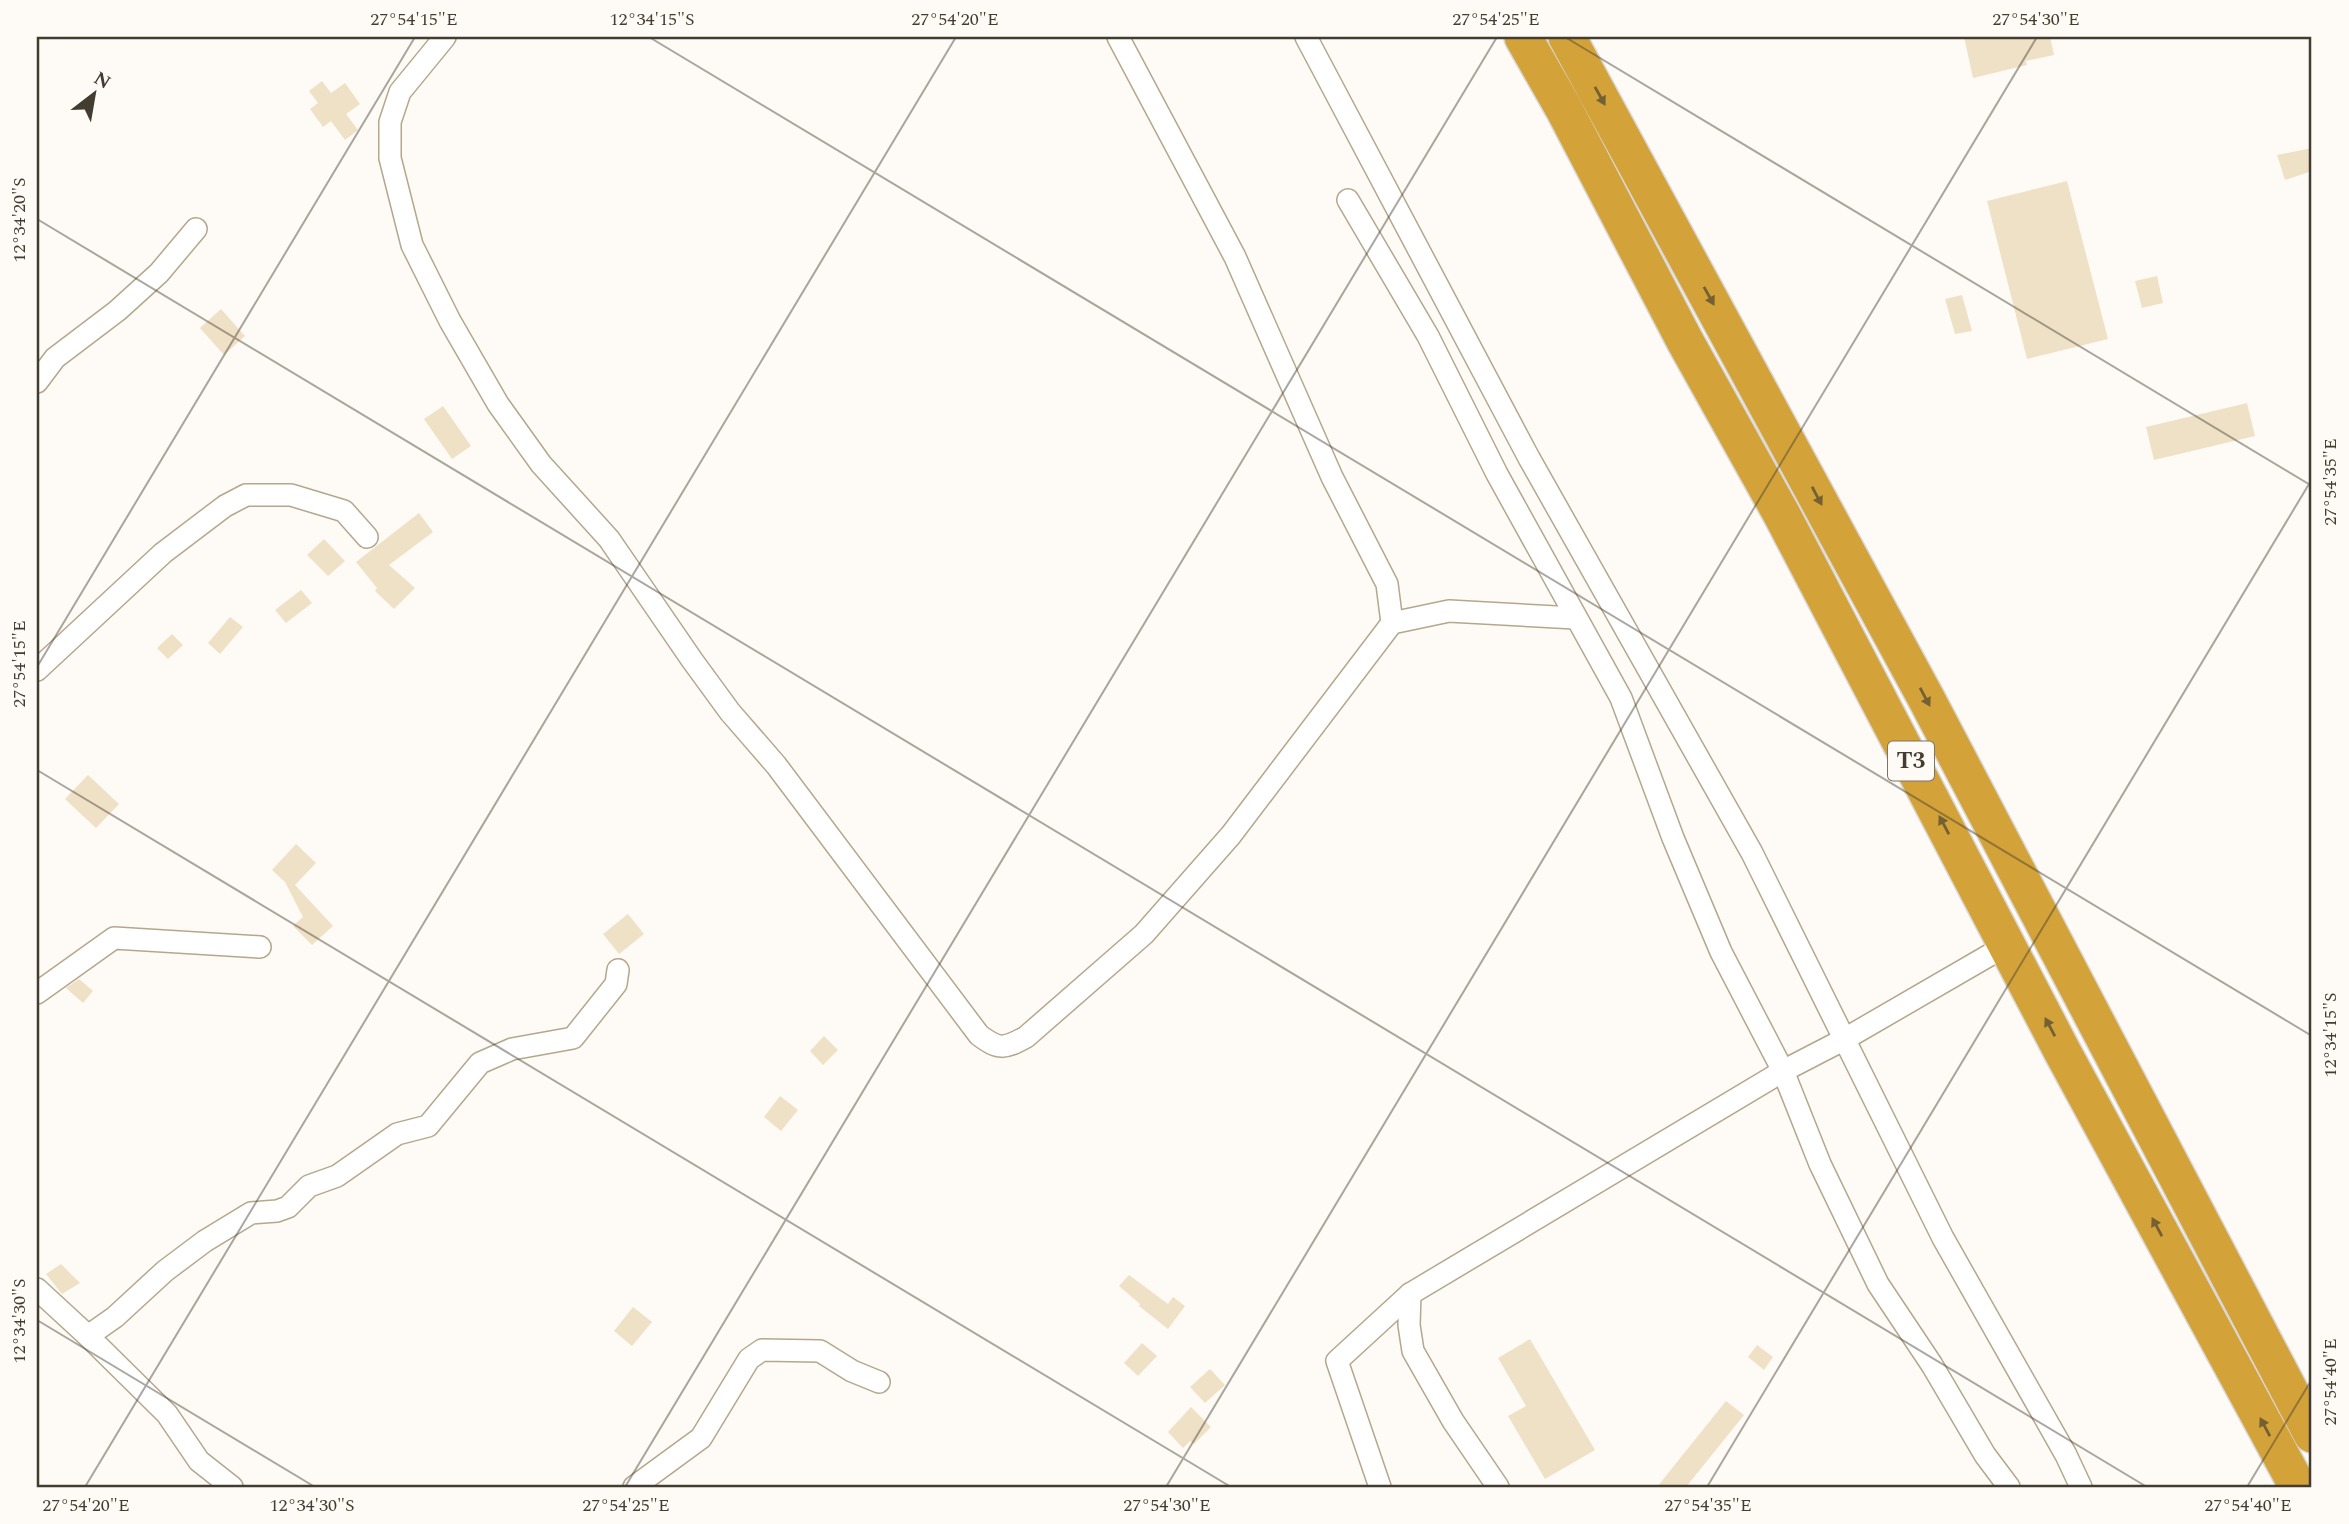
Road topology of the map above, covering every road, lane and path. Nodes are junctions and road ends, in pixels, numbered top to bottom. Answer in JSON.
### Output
{"nodes":[{"id":1,"x":445,"y":37,"type":"edge"},
{"id":2,"x":1118,"y":37,"type":"edge"},
{"id":3,"x":1306,"y":37,"type":"edge"},
{"id":4,"x":1523,"y":37,"type":"edge"},
{"id":5,"x":1567,"y":37,"type":"edge"},
{"id":6,"x":1348,"y":201,"type":"dead end"},
{"id":7,"x":196,"y":229,"type":"dead end"},
{"id":8,"x":37,"y":382,"type":"edge"},
{"id":9,"x":367,"y":537,"type":"dead end"},
{"id":10,"x":1575,"y":618,"type":"junction"},
{"id":11,"x":1392,"y":623,"type":"junction"},
{"id":12,"x":37,"y":670,"type":"edge"},
{"id":13,"x":2007,"y":945,"type":"junction"},
{"id":14,"x":260,"y":947,"type":"dead end"},
{"id":15,"x":618,"y":970,"type":"dead end"},
{"id":16,"x":37,"y":993,"type":"edge"},
{"id":17,"x":1843,"y":1040,"type":"junction"},
{"id":18,"x":1783,"y":1071,"type":"junction"},
{"id":19,"x":37,"y":1289,"type":"edge"},
{"id":20,"x":1410,"y":1294,"type":"junction"},
{"id":21,"x":88,"y":1336,"type":"junction"},
{"id":22,"x":879,"y":1382,"type":"dead end"},
{"id":23,"x":2312,"y":1434,"type":"edge"},
{"id":24,"x":232,"y":1487,"type":"edge"},
{"id":25,"x":634,"y":1487,"type":"edge"},
{"id":26,"x":1380,"y":1487,"type":"edge"},
{"id":27,"x":1498,"y":1487,"type":"edge"},
{"id":28,"x":2009,"y":1487,"type":"edge"},
{"id":29,"x":2081,"y":1487,"type":"edge"},
{"id":30,"x":2298,"y":1487,"type":"edge"}],
"edges":[{"from":1,"to":11,"type":"street"},
{"from":2,"to":11,"type":"street"},
{"from":3,"to":17,"type":"street"},
{"from":13,"to":4,"type":"highway","number":"T3","one_way":true},
{"from":5,"to":23,"type":"highway","number":"T3","one_way":true},
{"from":6,"to":10,"type":"street"},
{"from":7,"to":8,"type":"street"},
{"from":9,"to":12,"type":"street"},
{"from":10,"to":11,"type":"street"},
{"from":10,"to":18,"type":"street"},
{"from":13,"to":17,"type":"street"},
{"from":30,"to":13,"type":"highway","number":"T3","one_way":true},
{"from":14,"to":16,"type":"street"},
{"from":15,"to":21,"type":"street"},
{"from":17,"to":18,"type":"street"},
{"from":17,"to":29,"type":"street"},
{"from":18,"to":20,"type":"street"},
{"from":18,"to":28,"type":"street"},
{"from":19,"to":21,"type":"street"},
{"from":20,"to":26,"type":"street"},
{"from":20,"to":27,"type":"street"},
{"from":21,"to":24,"type":"street"},
{"from":22,"to":25,"type":"street"}]}
